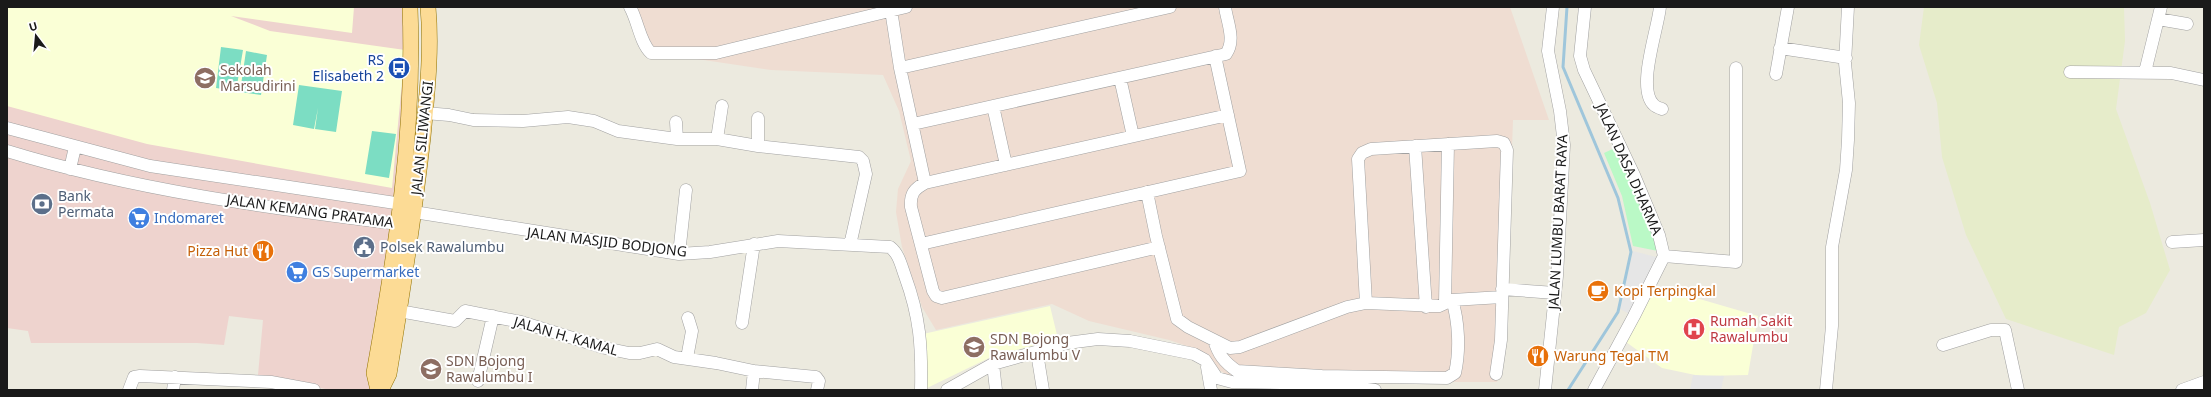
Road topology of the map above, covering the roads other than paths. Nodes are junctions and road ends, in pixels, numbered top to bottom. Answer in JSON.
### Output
{"nodes":[{"id":1,"x":410,"y":7,"type":"edge"},
{"id":2,"x":428,"y":7,"type":"edge"},
{"id":3,"x":630,"y":7,"type":"edge"},
{"id":4,"x":906,"y":7,"type":"edge"},
{"id":5,"x":1170,"y":7,"type":"edge"},
{"id":6,"x":1225,"y":7,"type":"edge"},
{"id":7,"x":1553,"y":7,"type":"edge"},
{"id":8,"x":1585,"y":7,"type":"edge"},
{"id":9,"x":1660,"y":7,"type":"edge"},
{"id":10,"x":1788,"y":7,"type":"edge"},
{"id":11,"x":1848,"y":7,"type":"edge"},
{"id":12,"x":2161,"y":7,"type":"edge"},
{"id":13,"x":891,"y":10,"type":"junction"},
{"id":14,"x":2158,"y":19,"type":"junction"},
{"id":15,"x":2187,"y":24,"type":"dead end"},
{"id":16,"x":1780,"y":48,"type":"junction"},
{"id":17,"x":1215,"y":56,"type":"junction"},
{"id":18,"x":1846,"y":58,"type":"junction"},
{"id":19,"x":900,"y":68,"type":"junction"},
{"id":20,"x":1736,"y":68,"type":"dead end"},
{"id":21,"x":2070,"y":72,"type":"dead end"},
{"id":22,"x":2145,"y":72,"type":"junction"},
{"id":23,"x":1776,"y":74,"type":"dead end"},
{"id":24,"x":1120,"y":78,"type":"junction"},
{"id":25,"x":2204,"y":80,"type":"edge"},
{"id":26,"x":722,"y":106,"type":"dead end"},
{"id":27,"x":993,"y":106,"type":"junction"},
{"id":28,"x":1662,"y":109,"type":"dead end"},
{"id":29,"x":425,"y":113,"type":"junction"},
{"id":30,"x":1228,"y":115,"type":"junction"},
{"id":31,"x":758,"y":118,"type":"dead end"},
{"id":32,"x":676,"y":122,"type":"dead end"},
{"id":33,"x":913,"y":124,"type":"junction"},
{"id":34,"x":7,"y":128,"type":"edge"},
{"id":35,"x":22,"y":132,"type":"junction"},
{"id":36,"x":1133,"y":136,"type":"junction"},
{"id":37,"x":676,"y":139,"type":"junction"},
{"id":38,"x":717,"y":139,"type":"junction"},
{"id":39,"x":1448,"y":144,"type":"junction"},
{"id":40,"x":758,"y":146,"type":"junction"},
{"id":41,"x":1414,"y":146,"type":"junction"},
{"id":42,"x":75,"y":147,"type":"junction"},
{"id":43,"x":11,"y":152,"type":"edge"},
{"id":44,"x":1006,"y":165,"type":"junction"},
{"id":45,"x":70,"y":169,"type":"junction"},
{"id":46,"x":221,"y":177,"type":"junction"},
{"id":47,"x":925,"y":183,"type":"junction"},
{"id":48,"x":302,"y":190,"type":"junction"},
{"id":49,"x":686,"y":190,"type":"dead end"},
{"id":50,"x":1147,"y":192,"type":"junction"},
{"id":51,"x":218,"y":198,"type":"junction"},
{"id":52,"x":382,"y":202,"type":"junction"},
{"id":53,"x":408,"y":208,"type":"junction"},
{"id":54,"x":298,"y":210,"type":"junction"},
{"id":55,"x":380,"y":221,"type":"junction"},
{"id":56,"x":399,"y":224,"type":"junction"},
{"id":57,"x":2204,"y":240,"type":"edge"},
{"id":58,"x":2172,"y":242,"type":"dead end"},
{"id":59,"x":754,"y":244,"type":"junction"},
{"id":60,"x":920,"y":244,"type":"junction"},
{"id":61,"x":850,"y":245,"type":"junction"},
{"id":62,"x":1159,"y":247,"type":"junction"},
{"id":63,"x":679,"y":254,"type":"junction"},
{"id":64,"x":1664,"y":256,"type":"junction"},
{"id":65,"x":398,"y":268,"type":"junction"},
{"id":66,"x":1502,"y":293,"type":"junction"},
{"id":67,"x":1555,"y":293,"type":"junction"},
{"id":68,"x":1448,"y":302,"type":"junction"},
{"id":69,"x":1366,"y":303,"type":"junction"},
{"id":70,"x":1426,"y":307,"type":"junction"},
{"id":71,"x":399,"y":311,"type":"junction"},
{"id":72,"x":492,"y":316,"type":"junction"},
{"id":73,"x":688,"y":318,"type":"dead end"},
{"id":74,"x":742,"y":323,"type":"dead end"},
{"id":75,"x":1214,"y":340,"type":"junction"},
{"id":76,"x":1943,"y":345,"type":"dead end"},
{"id":77,"x":1037,"y":353,"type":"junction"},
{"id":78,"x":687,"y":358,"type":"junction"},
{"id":79,"x":1205,"y":360,"type":"junction"},
{"id":80,"x":993,"y":364,"type":"junction"},
{"id":81,"x":754,"y":371,"type":"junction"},
{"id":82,"x":1496,"y":374,"type":"dead end"},
{"id":83,"x":175,"y":377,"type":"junction"},
{"id":84,"x":478,"y":381,"type":"dead end"},
{"id":85,"x":2204,"y":382,"type":"edge"},
{"id":86,"x":213,"y":385,"type":"edge"},
{"id":87,"x":129,"y":390,"type":"edge"},
{"id":88,"x":173,"y":390,"type":"edge"},
{"id":89,"x":314,"y":390,"type":"edge"},
{"id":90,"x":380,"y":390,"type":"edge"},
{"id":91,"x":752,"y":390,"type":"edge"},
{"id":92,"x":817,"y":390,"type":"edge"},
{"id":93,"x":921,"y":390,"type":"edge"},
{"id":94,"x":947,"y":390,"type":"edge"},
{"id":95,"x":996,"y":390,"type":"edge"},
{"id":96,"x":1043,"y":390,"type":"edge"},
{"id":97,"x":1211,"y":390,"type":"edge"},
{"id":98,"x":1375,"y":390,"type":"edge"},
{"id":99,"x":1545,"y":390,"type":"edge"},
{"id":100,"x":1594,"y":390,"type":"edge"},
{"id":101,"x":1826,"y":390,"type":"edge"},
{"id":102,"x":2018,"y":390,"type":"edge"},
{"id":103,"x":2182,"y":390,"type":"edge"}],
"edges":[{"from":1,"to":53,"type":"main road","name":"JALAN SILIWANGI"},
{"from":2,"to":29,"type":"main road","name":"JALAN SILIWANGI"},
{"from":3,"to":13,"type":"street"},
{"from":4,"to":13,"type":"street"},
{"from":5,"to":19,"type":"street"},
{"from":6,"to":17,"type":"street"},
{"from":7,"to":67,"type":"street","name":"JALAN LUMBU BARAT RAYA"},
{"from":8,"to":64,"type":"street","name":"JALAN DASA DHARMA"},
{"from":9,"to":28,"type":"street"},
{"from":10,"to":16,"type":"street"},
{"from":11,"to":18,"type":"street"},
{"from":12,"to":14,"type":"street"},
{"from":13,"to":19,"type":"street"},
{"from":14,"to":15,"type":"street"},
{"from":14,"to":22,"type":"street"},
{"from":16,"to":18,"type":"street"},
{"from":16,"to":23,"type":"street"},
{"from":17,"to":24,"type":"street"},
{"from":17,"to":30,"type":"street"},
{"from":18,"to":101,"type":"street"},
{"from":19,"to":33,"type":"street"},
{"from":20,"to":64,"type":"street"},
{"from":21,"to":22,"type":"street"},
{"from":22,"to":25,"type":"street"},
{"from":24,"to":27,"type":"street"},
{"from":24,"to":36,"type":"street"},
{"from":26,"to":38,"type":"street"},
{"from":27,"to":33,"type":"street"},
{"from":27,"to":44,"type":"street"},
{"from":29,"to":37,"type":"street"},
{"from":29,"to":53,"type":"main road","name":"JALAN SILIWANGI"},
{"from":30,"to":36,"type":"street"},
{"from":30,"to":50,"type":"street"},
{"from":31,"to":40,"type":"street"},
{"from":32,"to":37,"type":"street"},
{"from":33,"to":47,"type":"street"},
{"from":34,"to":35,"type":"street","name":"JALAN KEMANG PRATAMA"},
{"from":35,"to":42,"type":"street","name":"JALAN KEMANG PRATAMA"},
{"from":35,"to":43,"type":"street"},
{"from":36,"to":44,"type":"street"},
{"from":37,"to":38,"type":"street"},
{"from":38,"to":40,"type":"street"},
{"from":39,"to":41,"type":"street"},
{"from":39,"to":66,"type":"street"},
{"from":39,"to":68,"type":"street"},
{"from":40,"to":61,"type":"street"},
{"from":41,"to":69,"type":"street"},
{"from":41,"to":70,"type":"street"},
{"from":42,"to":45,"type":"street"},
{"from":42,"to":46,"type":"street","name":"JALAN KEMANG PRATAMA"},
{"from":43,"to":45,"type":"street","name":"JALAN KEMANG PRATAMA"},
{"from":44,"to":47,"type":"street"},
{"from":45,"to":51,"type":"street","name":"JALAN KEMANG PRATAMA"},
{"from":46,"to":48,"type":"street","name":"JALAN KEMANG PRATAMA"},
{"from":46,"to":51,"type":"street"},
{"from":47,"to":60,"type":"street"},
{"from":48,"to":52,"type":"street","name":"JALAN KEMANG PRATAMA"},
{"from":48,"to":54,"type":"street"},
{"from":49,"to":63,"type":"street"},
{"from":50,"to":60,"type":"street"},
{"from":50,"to":62,"type":"street"},
{"from":51,"to":54,"type":"street","name":"JALAN KEMANG PRATAMA"},
{"from":52,"to":53,"type":"street","name":"JALAN KEMANG PRATAMA"},
{"from":52,"to":55,"type":"street"},
{"from":53,"to":56,"type":"main road","name":"JALAN SILIWANGI"},
{"from":53,"to":63,"type":"street","name":"JALAN MASJID BODJONG"},
{"from":53,"to":65,"type":"main road","name":"JALAN SILIWANGI"},
{"from":54,"to":55,"type":"street","name":"JALAN KEMANG PRATAMA"},
{"from":55,"to":56,"type":"street","name":"JALAN KEMANG PRATAMA"},
{"from":56,"to":65,"type":"main road","name":"JALAN SILIWANGI"},
{"from":57,"to":58,"type":"street"},
{"from":59,"to":61,"type":"street","name":"JALAN MASJID BODJONG"},
{"from":59,"to":63,"type":"street","name":"JALAN MASJID BODJONG"},
{"from":59,"to":74,"type":"street"},
{"from":60,"to":62,"type":"street"},
{"from":61,"to":93,"type":"street","name":"JALAN MASJID BODJONG"},
{"from":62,"to":75,"type":"street"},
{"from":64,"to":100,"type":"street"},
{"from":65,"to":71,"type":"main road"},
{"from":65,"to":90,"type":"main road"},
{"from":66,"to":67,"type":"street"},
{"from":66,"to":68,"type":"street"},
{"from":66,"to":82,"type":"street"},
{"from":67,"to":99,"type":"street","name":"JALAN LUMBU BARAT RAYA"},
{"from":68,"to":70,"type":"street"},
{"from":68,"to":75,"type":"street"},
{"from":69,"to":70,"type":"street"},
{"from":69,"to":75,"type":"street"},
{"from":71,"to":72,"type":"street","name":"JALAN H. KAMAL"},
{"from":71,"to":90,"type":"main road"},
{"from":72,"to":78,"type":"street","name":"JALAN H. KAMAL"},
{"from":72,"to":84,"type":"street"},
{"from":73,"to":78,"type":"street"},
{"from":76,"to":102,"type":"street"},
{"from":77,"to":79,"type":"street"},
{"from":77,"to":80,"type":"street"},
{"from":77,"to":96,"type":"street"},
{"from":78,"to":81,"type":"street","name":"JALAN H. KAMAL"},
{"from":79,"to":97,"type":"street"},
{"from":79,"to":98,"type":"street"},
{"from":80,"to":94,"type":"street"},
{"from":80,"to":95,"type":"street"},
{"from":81,"to":91,"type":"street"},
{"from":81,"to":92,"type":"street","name":"JALAN H. KAMAL"},
{"from":83,"to":86,"type":"street"},
{"from":83,"to":87,"type":"street"},
{"from":83,"to":88,"type":"street"},
{"from":85,"to":103,"type":"street"},
{"from":86,"to":89,"type":"street"}]}
